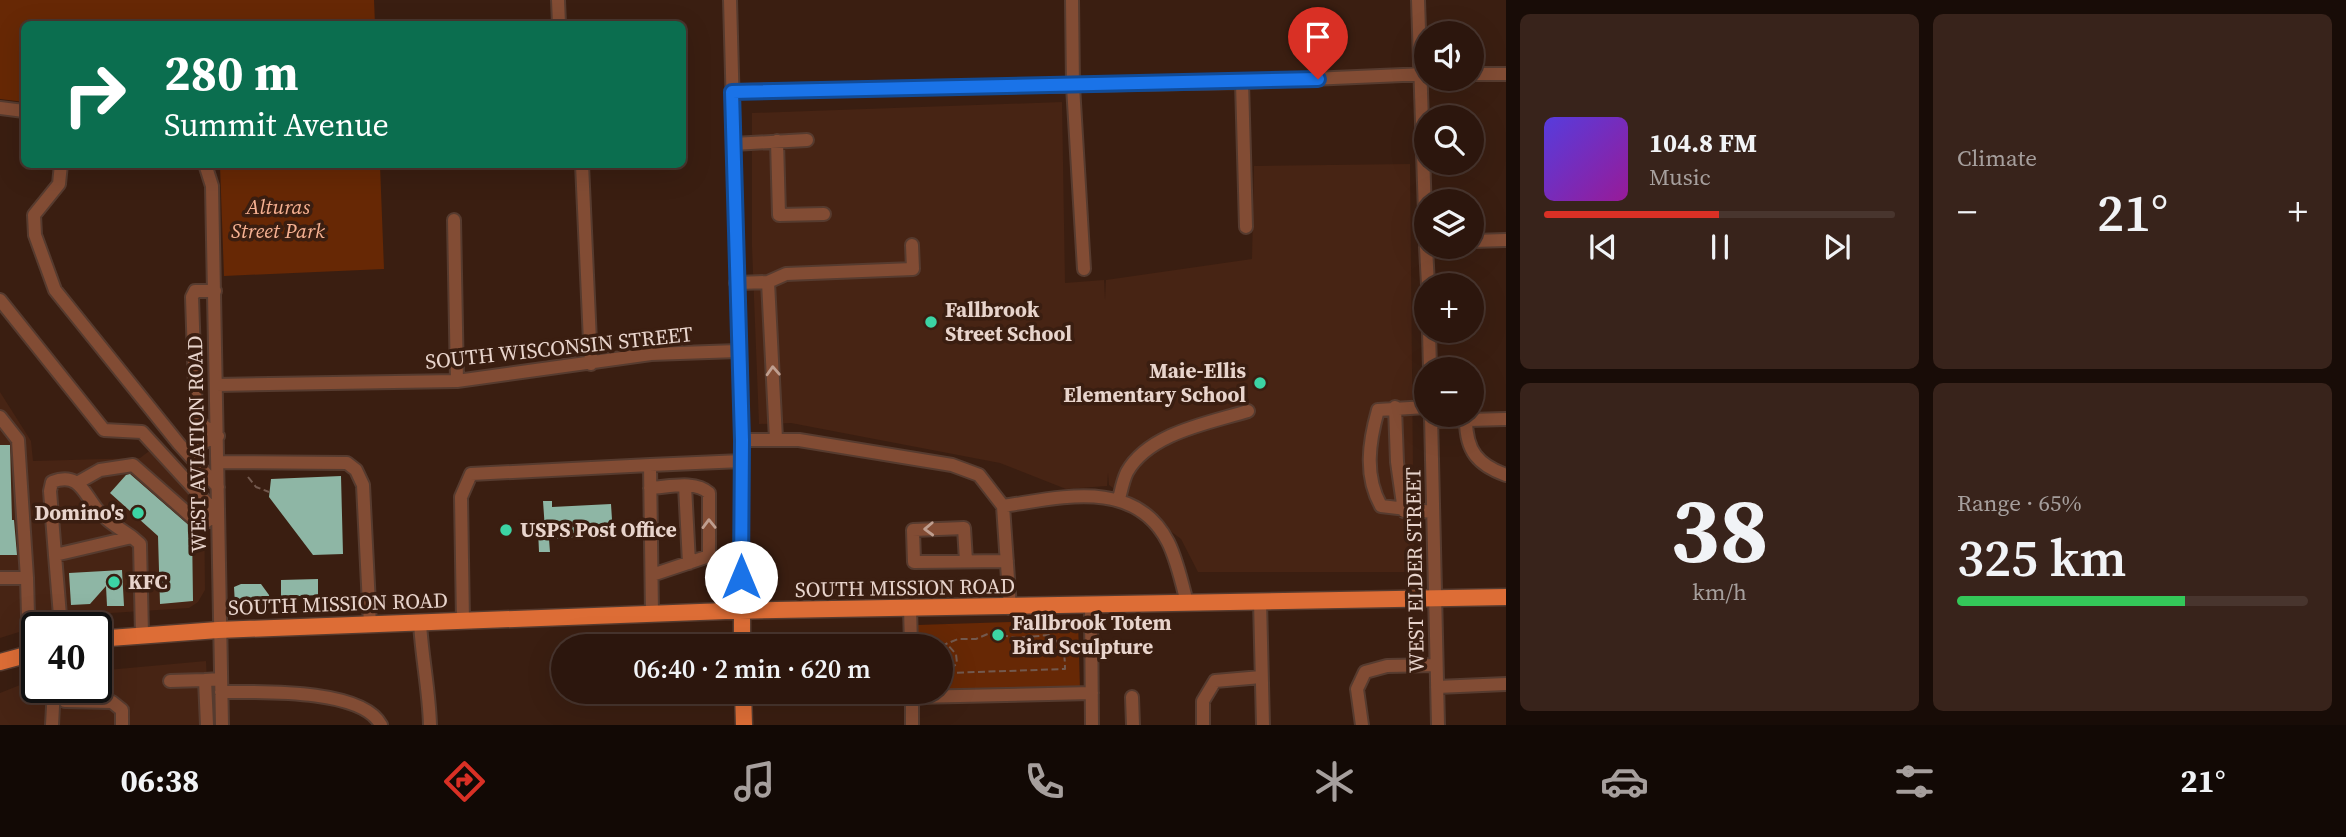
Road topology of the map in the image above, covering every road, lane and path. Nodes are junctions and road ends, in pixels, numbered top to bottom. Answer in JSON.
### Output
{"nodes":[{"id":1,"x":558,"y":0,"type":"edge"},
{"id":2,"x":730,"y":0,"type":"edge"},
{"id":3,"x":1072,"y":0,"type":"edge"},
{"id":4,"x":1419,"y":0,"type":"edge"},
{"id":5,"x":559,"y":21,"type":"edge"},
{"id":6,"x":1420,"y":21,"type":"edge"},
{"id":7,"x":1414,"y":74,"type":"edge"},
{"id":8,"x":1484,"y":74,"type":"edge"},
{"id":9,"x":1506,"y":74,"type":"edge"},
{"id":10,"x":1242,"y":82,"type":"junction"},
{"id":11,"x":1073,"y":86,"type":"junction"},
{"id":12,"x":1423,"y":91,"type":"edge"},
{"id":13,"x":732,"y":92,"type":"junction"},
{"id":14,"x":0,"y":108,"type":"edge"},
{"id":15,"x":21,"y":110,"type":"edge"},
{"id":16,"x":807,"y":140,"type":"dead end"},
{"id":17,"x":777,"y":141,"type":"junction"},
{"id":18,"x":733,"y":144,"type":"junction"},
{"id":19,"x":61,"y":168,"type":"edge"},
{"id":20,"x":206,"y":168,"type":"edge"},
{"id":21,"x":582,"y":168,"type":"edge"},
{"id":22,"x":1425,"y":189,"type":"edge"},
{"id":23,"x":824,"y":214,"type":"dead end"},
{"id":24,"x":454,"y":220,"type":"dead end"},
{"id":25,"x":1246,"y":227,"type":"dead end"},
{"id":26,"x":1506,"y":240,"type":"edge"},
{"id":27,"x":1484,"y":241,"type":"edge"},
{"id":28,"x":912,"y":245,"type":"dead end"},
{"id":29,"x":1084,"y":269,"type":"dead end"},
{"id":30,"x":736,"y":282,"type":"junction"},
{"id":31,"x":768,"y":282,"type":"junction"},
{"id":32,"x":215,"y":291,"type":"junction"},
{"id":33,"x":0,"y":300,"type":"edge"},
{"id":34,"x":738,"y":351,"type":"junction"},
{"id":35,"x":591,"y":364,"type":"junction"},
{"id":36,"x":457,"y":380,"type":"junction"},
{"id":37,"x":216,"y":385,"type":"junction"},
{"id":38,"x":1395,"y":407,"type":"junction"},
{"id":39,"x":1414,"y":407,"type":"edge"},
{"id":40,"x":1248,"y":411,"type":"dead end"},
{"id":41,"x":0,"y":417,"type":"edge"},
{"id":42,"x":1506,"y":419,"type":"edge"},
{"id":43,"x":1484,"y":420,"type":"edge"},
{"id":44,"x":1432,"y":427,"type":"edge"},
{"id":45,"x":1466,"y":427,"type":"edge"},
{"id":46,"x":218,"y":436,"type":"junction"},
{"id":47,"x":776,"y":439,"type":"junction"},
{"id":48,"x":742,"y":440,"type":"junction"},
{"id":49,"x":189,"y":454,"type":"junction"},
{"id":50,"x":742,"y":461,"type":"junction"},
{"id":51,"x":218,"y":462,"type":"junction"},
{"id":52,"x":650,"y":465,"type":"junction"},
{"id":53,"x":1506,"y":475,"type":"edge"},
{"id":54,"x":248,"y":477,"type":"dead end"},
{"id":55,"x":77,"y":482,"type":"junction"},
{"id":56,"x":685,"y":486,"type":"junction"},
{"id":57,"x":218,"y":487,"type":"junction"},
{"id":58,"x":650,"y":488,"type":"junction"},
{"id":59,"x":269,"y":492,"type":"dead end"},
{"id":60,"x":1119,"y":499,"type":"junction"},
{"id":61,"x":1003,"y":506,"type":"junction"},
{"id":62,"x":1404,"y":511,"type":"junction"},
{"id":63,"x":1432,"y":512,"type":"junction"},
{"id":64,"x":217,"y":514,"type":"junction"},
{"id":65,"x":132,"y":537,"type":"junction"},
{"id":66,"x":55,"y":555,"type":"junction"},
{"id":67,"x":966,"y":561,"type":"junction"},
{"id":68,"x":1007,"y":561,"type":"junction"},
{"id":69,"x":689,"y":563,"type":"junction"},
{"id":70,"x":652,"y":575,"type":"junction"},
{"id":71,"x":0,"y":578,"type":"edge"},
{"id":72,"x":27,"y":578,"type":"junction"},
{"id":73,"x":1506,"y":597,"type":"edge"},
{"id":74,"x":1435,"y":599,"type":"junction"},
{"id":75,"x":1260,"y":601,"type":"junction"},
{"id":76,"x":1187,"y":603,"type":"junction"},
{"id":77,"x":911,"y":607,"type":"junction"},
{"id":78,"x":1091,"y":607,"type":"junction"},
{"id":79,"x":1010,"y":608,"type":"junction"},
{"id":80,"x":742,"y":611,"type":"junction"},
{"id":81,"x":30,"y":612,"type":"edge"},
{"id":82,"x":60,"y":612,"type":"edge"},
{"id":83,"x":652,"y":614,"type":"junction"},
{"id":84,"x":463,"y":621,"type":"junction"},
{"id":85,"x":421,"y":623,"type":"junction"},
{"id":86,"x":370,"y":625,"type":"junction"},
{"id":87,"x":218,"y":630,"type":"junction"},
{"id":88,"x":742,"y":634,"type":"edge"},
{"id":89,"x":911,"y":634,"type":"edge"},
{"id":90,"x":142,"y":635,"type":"junction"},
{"id":91,"x":112,"y":638,"type":"edge"},
{"id":92,"x":953,"y":641,"type":"edge"},
{"id":93,"x":953,"y":651,"type":"edge"},
{"id":94,"x":21,"y":656,"type":"edge"},
{"id":95,"x":0,"y":662,"type":"edge"},
{"id":96,"x":1436,"y":665,"type":"junction"},
{"id":97,"x":953,"y":669,"type":"edge"},
{"id":98,"x":953,"y":673,"type":"edge"},
{"id":99,"x":1261,"y":677,"type":"junction"},
{"id":100,"x":205,"y":680,"type":"junction"},
{"id":101,"x":170,"y":681,"type":"dead end"},
{"id":102,"x":1506,"y":684,"type":"edge"},
{"id":103,"x":220,"y":686,"type":"junction"},
{"id":104,"x":1437,"y":687,"type":"junction"},
{"id":105,"x":1092,"y":693,"type":"junction"},
{"id":106,"x":953,"y":694,"type":"edge"},
{"id":107,"x":1132,"y":697,"type":"dead end"},
{"id":108,"x":112,"y":702,"type":"edge"},
{"id":109,"x":54,"y":703,"type":"edge"},
{"id":110,"x":743,"y":704,"type":"edge"},
{"id":111,"x":912,"y":704,"type":"edge"},
{"id":112,"x":52,"y":725,"type":"edge"},
{"id":113,"x":122,"y":725,"type":"edge"},
{"id":114,"x":207,"y":725,"type":"edge"},
{"id":115,"x":222,"y":725,"type":"edge"},
{"id":116,"x":381,"y":725,"type":"edge"},
{"id":117,"x":430,"y":725,"type":"edge"},
{"id":118,"x":744,"y":725,"type":"edge"},
{"id":119,"x":912,"y":725,"type":"edge"},
{"id":120,"x":1093,"y":725,"type":"edge"},
{"id":121,"x":1133,"y":725,"type":"edge"},
{"id":122,"x":1203,"y":725,"type":"edge"},
{"id":123,"x":1262,"y":725,"type":"edge"},
{"id":124,"x":1363,"y":725,"type":"edge"},
{"id":125,"x":1438,"y":725,"type":"edge"}],
"edges":[{"from":1,"to":5,"type":"street"},
{"from":2,"to":13,"type":"street"},
{"from":3,"to":11,"type":"street"},
{"from":4,"to":6,"type":"street"},
{"from":7,"to":10,"type":"street"},
{"from":8,"to":9,"type":"street"},
{"from":10,"to":11,"type":"street"},
{"from":10,"to":25,"type":"street"},
{"from":11,"to":13,"type":"street"},
{"from":11,"to":29,"type":"street"},
{"from":12,"to":22,"type":"street"},
{"from":13,"to":18,"type":"street"},
{"from":14,"to":15,"type":"street"},
{"from":16,"to":17,"type":"street"},
{"from":17,"to":18,"type":"street"},
{"from":17,"to":23,"type":"street"},
{"from":18,"to":30,"type":"street"},
{"from":19,"to":49,"type":"street"},
{"from":20,"to":32,"type":"street","name":"WEST AVIATION ROAD"},
{"from":21,"to":35,"type":"street"},
{"from":24,"to":36,"type":"street"},
{"from":26,"to":27,"type":"street"},
{"from":28,"to":31,"type":"street"},
{"from":30,"to":31,"type":"street"},
{"from":30,"to":34,"type":"street"},
{"from":47,"to":31,"type":"street","one_way":true},
{"from":32,"to":37,"type":"street","name":"WEST AVIATION ROAD"},
{"from":32,"to":46,"type":"street"},
{"from":33,"to":64,"type":"street"},
{"from":34,"to":35,"type":"street","name":"SOUTH WISCONSIN STREET"},
{"from":34,"to":48,"type":"street"},
{"from":35,"to":36,"type":"street","name":"SOUTH WISCONSIN STREET"},
{"from":36,"to":37,"type":"street","name":"SOUTH WISCONSIN STREET"},
{"from":37,"to":46,"type":"street","name":"WEST AVIATION ROAD"},
{"from":38,"to":39,"type":"street"},
{"from":38,"to":62,"type":"street"},
{"from":38,"to":62,"type":"street"},
{"from":40,"to":60,"type":"street"},
{"from":41,"to":72,"type":"street"},
{"from":42,"to":43,"type":"street"},
{"from":44,"to":63,"type":"street","name":"WEST ELDER STREET"},
{"from":45,"to":53,"type":"street"},
{"from":46,"to":49,"type":"street"},
{"from":46,"to":51,"type":"street","name":"WEST AVIATION ROAD"},
{"from":47,"to":48,"type":"street"},
{"from":47,"to":61,"type":"street"},
{"from":48,"to":50,"type":"street"},
{"from":49,"to":57,"type":"street"},
{"from":50,"to":52,"type":"street"},
{"from":50,"to":80,"type":"street"},
{"from":51,"to":57,"type":"street","name":"WEST AVIATION ROAD"},
{"from":51,"to":86,"type":"street"},
{"from":52,"to":58,"type":"street"},
{"from":52,"to":84,"type":"street"},
{"from":54,"to":59,"type":"path"},
{"from":55,"to":64,"type":"street"},
{"from":55,"to":65,"type":"street"},
{"from":55,"to":66,"type":"street"},
{"from":56,"to":58,"type":"street"},
{"from":56,"to":69,"type":"street"},
{"from":69,"to":56,"type":"street","one_way":true},
{"from":57,"to":64,"type":"street","name":"WEST AVIATION ROAD"},
{"from":58,"to":70,"type":"street"},
{"from":60,"to":61,"type":"street"},
{"from":60,"to":76,"type":"street"},
{"from":61,"to":68,"type":"street"},
{"from":62,"to":63,"type":"street"},
{"from":63,"to":74,"type":"street","name":"WEST ELDER STREET"},
{"from":64,"to":87,"type":"street","name":"WEST AVIATION ROAD"},
{"from":65,"to":66,"type":"street"},
{"from":65,"to":90,"type":"street"},
{"from":66,"to":82,"type":"street"},
{"from":67,"to":67,"type":"street","one_way":true},
{"from":67,"to":68,"type":"street"},
{"from":68,"to":79,"type":"street"},
{"from":69,"to":70,"type":"street"},
{"from":70,"to":83,"type":"street"},
{"from":71,"to":72,"type":"street"},
{"from":72,"to":81,"type":"street"},
{"from":73,"to":74,"type":"main road","name":"SOUTH MISSION ROAD"},
{"from":74,"to":75,"type":"main road","name":"SOUTH MISSION ROAD"},
{"from":74,"to":96,"type":"street","name":"WEST ELDER STREET"},
{"from":75,"to":76,"type":"main road","name":"SOUTH MISSION ROAD"},
{"from":75,"to":99,"type":"street"},
{"from":76,"to":78,"type":"main road","name":"SOUTH MISSION ROAD"},
{"from":77,"to":79,"type":"main road","name":"SOUTH MISSION ROAD"},
{"from":77,"to":80,"type":"main road","name":"SOUTH MISSION ROAD"},
{"from":77,"to":89,"type":"street"},
{"from":78,"to":79,"type":"main road","name":"SOUTH MISSION ROAD"},
{"from":78,"to":105,"type":"street"},
{"from":80,"to":83,"type":"main road","name":"SOUTH MISSION ROAD"},
{"from":80,"to":88,"type":"main road"},
{"from":83,"to":84,"type":"main road","name":"SOUTH MISSION ROAD"},
{"from":84,"to":85,"type":"main road","name":"SOUTH MISSION ROAD"},
{"from":85,"to":86,"type":"main road","name":"SOUTH MISSION ROAD"},
{"from":85,"to":117,"type":"street"},
{"from":86,"to":87,"type":"main road","name":"SOUTH MISSION ROAD"},
{"from":87,"to":90,"type":"main road","name":"SOUTH MISSION ROAD"},
{"from":87,"to":103,"type":"street","name":"WEST AVIATION ROAD"},
{"from":90,"to":91,"type":"main road","name":"SOUTH MISSION ROAD"},
{"from":92,"to":98,"type":"path"},
{"from":93,"to":97,"type":"path"},
{"from":94,"to":95,"type":"main road"},
{"from":96,"to":104,"type":"street","name":"WEST ELDER STREET"},
{"from":96,"to":124,"type":"street"},
{"from":99,"to":122,"type":"street"},
{"from":99,"to":123,"type":"street"},
{"from":100,"to":101,"type":"street"},
{"from":100,"to":103,"type":"street"},
{"from":100,"to":114,"type":"street"},
{"from":102,"to":104,"type":"street"},
{"from":103,"to":115,"type":"street","name":"WEST AVIATION ROAD"},
{"from":103,"to":116,"type":"street"},
{"from":104,"to":125,"type":"street","name":"WEST ELDER STREET"},
{"from":105,"to":106,"type":"street"},
{"from":105,"to":120,"type":"street"},
{"from":107,"to":121,"type":"street"},
{"from":108,"to":113,"type":"street"},
{"from":109,"to":112,"type":"street"},
{"from":110,"to":118,"type":"main road"},
{"from":111,"to":119,"type":"street"}]}
